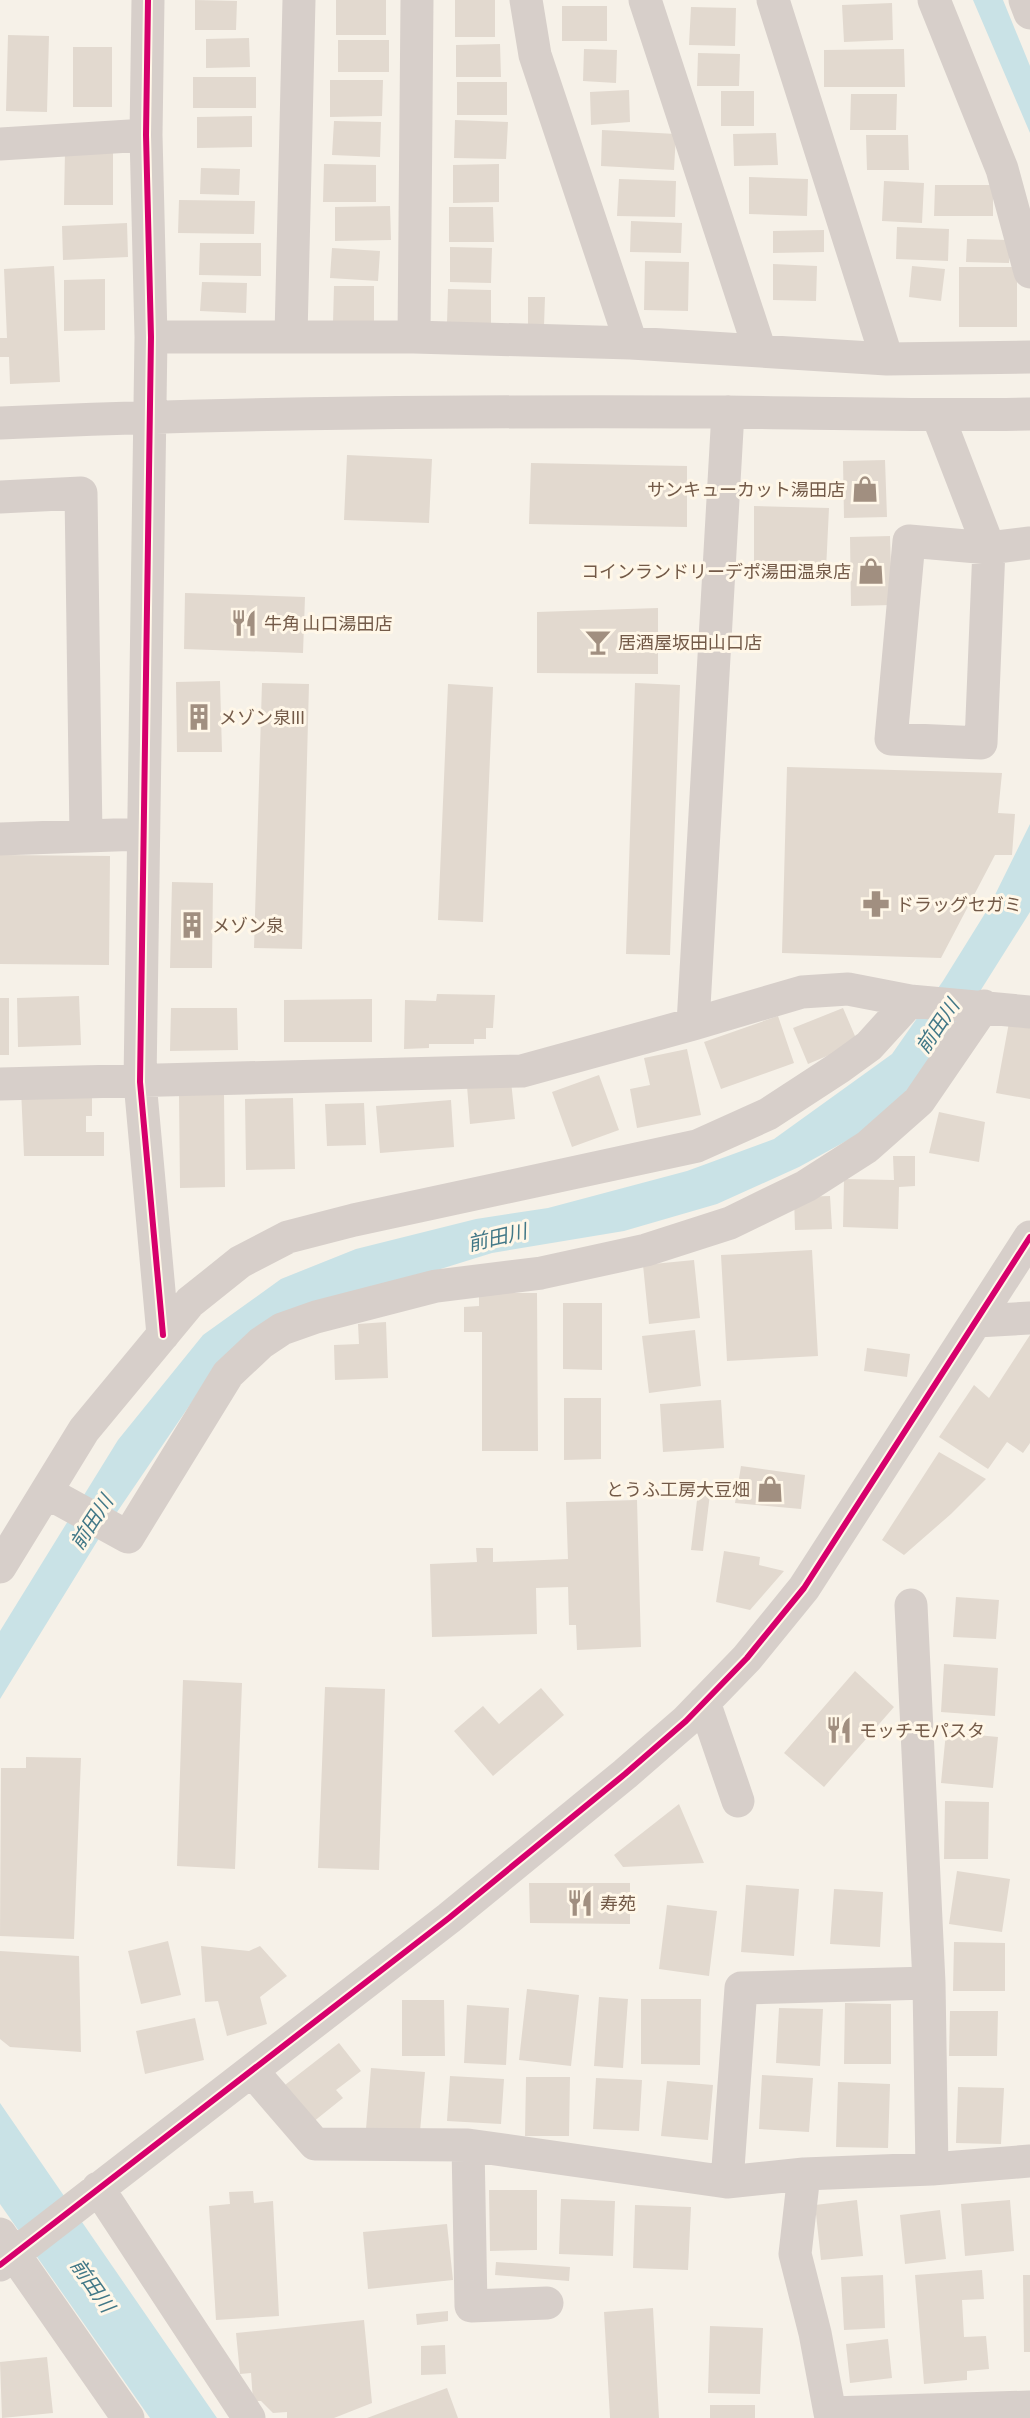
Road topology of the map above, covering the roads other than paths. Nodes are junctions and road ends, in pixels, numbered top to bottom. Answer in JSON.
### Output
{"nodes":[{"id":1,"x":148,"y":0,"type":"edge"},
{"id":2,"x":299,"y":0,"type":"edge"},
{"id":3,"x":417,"y":0,"type":"edge"},
{"id":4,"x":526,"y":0,"type":"edge"},
{"id":5,"x":645,"y":0,"type":"edge"},
{"id":6,"x":773,"y":0,"type":"edge"},
{"id":7,"x":934,"y":0,"type":"edge"},
{"id":8,"x":1025,"y":0,"type":"edge"},
{"id":9,"x":1030,"y":13,"type":"edge"},
{"id":10,"x":146,"y":135,"type":"junction"},
{"id":11,"x":0,"y":144,"type":"edge"},
{"id":12,"x":1030,"y":272,"type":"edge"},
{"id":13,"x":291,"y":336,"type":"junction"},
{"id":14,"x":151,"y":337,"type":"junction"},
{"id":15,"x":414,"y":337,"type":"junction"},
{"id":16,"x":631,"y":343,"type":"junction"},
{"id":17,"x":760,"y":351,"type":"junction"},
{"id":18,"x":1030,"y":357,"type":"edge"},
{"id":19,"x":887,"y":359,"type":"junction"},
{"id":20,"x":728,"y":412,"type":"junction"},
{"id":21,"x":1030,"y":414,"type":"edge"},
{"id":22,"x":150,"y":416,"type":"junction"},
{"id":23,"x":938,"y":416,"type":"junction"},
{"id":24,"x":0,"y":423,"type":"edge"},
{"id":25,"x":0,"y":497,"type":"edge"},
{"id":26,"x":1030,"y":543,"type":"edge"},
{"id":27,"x":989,"y":548,"type":"junction"},
{"id":28,"x":143,"y":834,"type":"junction"},
{"id":29,"x":86,"y":836,"type":"junction"},
{"id":30,"x":0,"y":839,"type":"edge"},
{"id":31,"x":910,"y":1000,"type":"junction"},
{"id":32,"x":984,"y":1006,"type":"junction"},
{"id":33,"x":1030,"y":1012,"type":"edge"},
{"id":34,"x":693,"y":1024,"type":"junction"},
{"id":35,"x":140,"y":1082,"type":"junction"},
{"id":36,"x":0,"y":1084,"type":"edge"},
{"id":37,"x":1030,"y":1237,"type":"edge"},
{"id":38,"x":1030,"y":1318,"type":"edge"},
{"id":39,"x":977,"y":1321,"type":"junction"},
{"id":40,"x":163,"y":1335,"type":"junction"},
{"id":41,"x":46,"y":1492,"type":"junction"},
{"id":42,"x":0,"y":1567,"type":"edge"},
{"id":43,"x":911,"y":1605,"type":"dead end"},
{"id":44,"x":704,"y":1702,"type":"junction"},
{"id":45,"x":738,"y":1801,"type":"dead end"},
{"id":46,"x":929,"y":1983,"type":"junction"},
{"id":47,"x":253,"y":2072,"type":"junction"},
{"id":48,"x":468,"y":2145,"type":"junction"},
{"id":49,"x":1030,"y":2161,"type":"edge"},
{"id":50,"x":932,"y":2169,"type":"junction"},
{"id":51,"x":804,"y":2174,"type":"junction"},
{"id":52,"x":727,"y":2182,"type":"junction"},
{"id":53,"x":98,"y":2188,"type":"junction"},
{"id":54,"x":4,"y":2251,"type":"edge"},
{"id":55,"x":547,"y":2303,"type":"dead end"},
{"id":56,"x":1030,"y":2407,"type":"edge"},
{"id":57,"x":128,"y":2418,"type":"edge"},
{"id":58,"x":249,"y":2418,"type":"edge"}],
"edges":[{"from":1,"to":10,"type":"street"},
{"from":2,"to":13,"type":"street"},
{"from":3,"to":15,"type":"street"},
{"from":4,"to":16,"type":"street"},
{"from":5,"to":17,"type":"street"},
{"from":6,"to":19,"type":"street"},
{"from":7,"to":12,"type":"street"},
{"from":8,"to":9,"type":"street"},
{"from":10,"to":11,"type":"street"},
{"from":10,"to":14,"type":"street"},
{"from":13,"to":14,"type":"street"},
{"from":13,"to":15,"type":"street"},
{"from":14,"to":22,"type":"street"},
{"from":15,"to":16,"type":"street"},
{"from":16,"to":17,"type":"street"},
{"from":17,"to":19,"type":"street"},
{"from":18,"to":19,"type":"street"},
{"from":20,"to":22,"type":"street"},
{"from":20,"to":23,"type":"street"},
{"from":20,"to":34,"type":"street"},
{"from":21,"to":23,"type":"street"},
{"from":22,"to":24,"type":"street"},
{"from":22,"to":28,"type":"street"},
{"from":23,"to":27,"type":"street"},
{"from":25,"to":29,"type":"street"},
{"from":26,"to":27,"type":"street"},
{"from":27,"to":27,"type":"street"},
{"from":28,"to":29,"type":"street"},
{"from":28,"to":35,"type":"street"},
{"from":29,"to":30,"type":"street"},
{"from":31,"to":32,"type":"street"},
{"from":31,"to":34,"type":"street"},
{"from":31,"to":40,"type":"street"},
{"from":32,"to":33,"type":"street"},
{"from":32,"to":41,"type":"street"},
{"from":34,"to":35,"type":"street"},
{"from":35,"to":36,"type":"street"},
{"from":35,"to":40,"type":"street"},
{"from":37,"to":39,"type":"street"},
{"from":38,"to":39,"type":"street"},
{"from":39,"to":44,"type":"street"},
{"from":40,"to":41,"type":"street"},
{"from":41,"to":42,"type":"street"},
{"from":43,"to":46,"type":"street"},
{"from":44,"to":45,"type":"street"},
{"from":44,"to":47,"type":"street"},
{"from":46,"to":50,"type":"street"},
{"from":46,"to":52,"type":"street"},
{"from":47,"to":48,"type":"street"},
{"from":47,"to":53,"type":"street"},
{"from":48,"to":52,"type":"street"},
{"from":48,"to":55,"type":"street"},
{"from":49,"to":50,"type":"street"},
{"from":50,"to":51,"type":"street"},
{"from":51,"to":52,"type":"street"},
{"from":51,"to":56,"type":"street"},
{"from":53,"to":54,"type":"street"},
{"from":53,"to":58,"type":"street"},
{"from":54,"to":57,"type":"street"}]}
